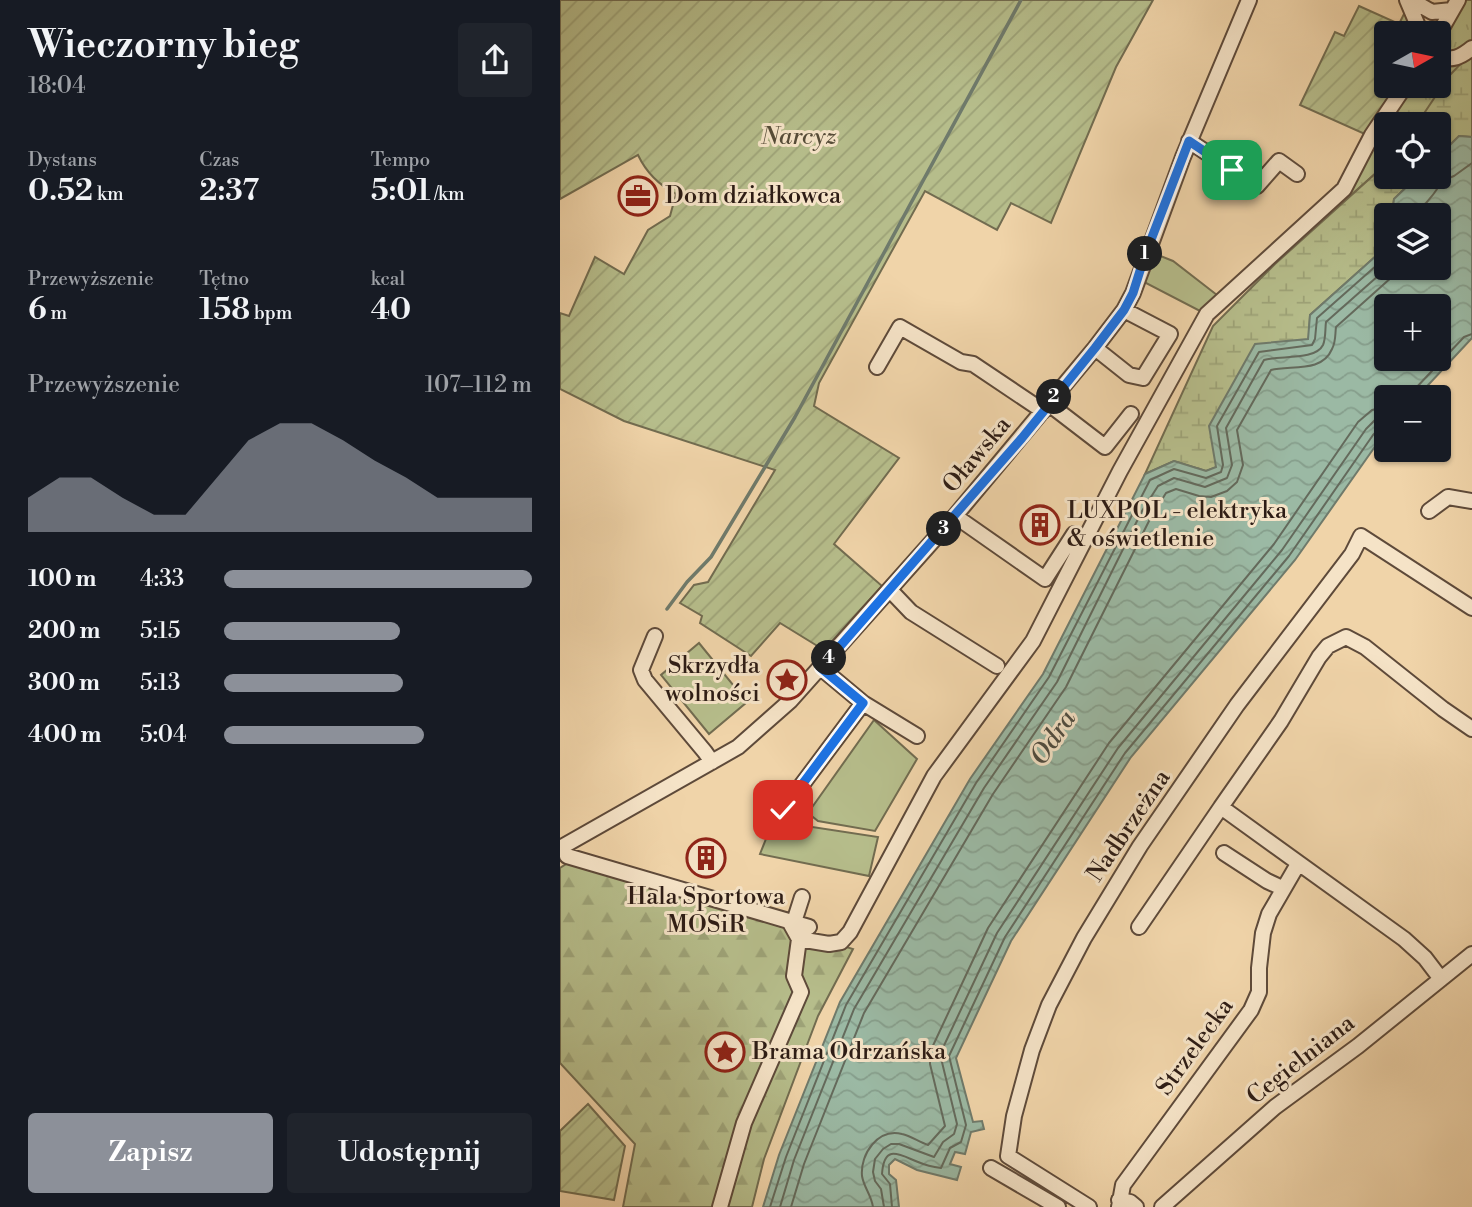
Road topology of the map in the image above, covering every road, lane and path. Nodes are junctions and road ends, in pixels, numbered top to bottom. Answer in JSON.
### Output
{"nodes":[{"id":1,"x":1249,"y":0,"type":"edge"},
{"id":2,"x":1409,"y":0,"type":"edge"},
{"id":3,"x":1455,"y":5,"type":"edge"},
{"id":4,"x":1417,"y":21,"type":"edge"},
{"id":5,"x":1446,"y":21,"type":"edge"},
{"id":6,"x":1472,"y":48,"type":"edge"},
{"id":7,"x":1451,"y":60,"type":"edge"},
{"id":8,"x":1397,"y":98,"type":"edge"},
{"id":9,"x":1189,"y":141,"type":"junction"},
{"id":10,"x":1297,"y":174,"type":"dead end"},
{"id":11,"x":1124,"y":310,"type":"junction"},
{"id":12,"x":1095,"y":348,"type":"junction"},
{"id":13,"x":877,"y":367,"type":"dead end"},
{"id":14,"x":1046,"y":407,"type":"junction"},
{"id":15,"x":1131,"y":414,"type":"dead end"},
{"id":16,"x":1472,"y":502,"type":"edge"},
{"id":17,"x":1429,"y":511,"type":"dead end"},
{"id":18,"x":955,"y":516,"type":"junction"},
{"id":19,"x":1074,"y":534,"type":"dead end"},
{"id":20,"x":890,"y":590,"type":"junction"},
{"id":21,"x":1472,"y":608,"type":"edge"},
{"id":22,"x":655,"y":635,"type":"dead end"},
{"id":23,"x":997,"y":666,"type":"dead end"},
{"id":24,"x":821,"y":668,"type":"junction"},
{"id":25,"x":863,"y":703,"type":"junction"},
{"id":26,"x":1472,"y":729,"type":"edge"},
{"id":27,"x":917,"y":736,"type":"dead end"},
{"id":28,"x":712,"y":762,"type":"junction"},
{"id":29,"x":1221,"y":807,"type":"junction"},
{"id":30,"x":783,"y":810,"type":"dead end"},
{"id":31,"x":564,"y":852,"type":"edge"},
{"id":32,"x":1224,"y":853,"type":"dead end"},
{"id":33,"x":1298,"y":863,"type":"junction"},
{"id":34,"x":1282,"y":888,"type":"junction"},
{"id":35,"x":802,"y":897,"type":"dead end"},
{"id":36,"x":792,"y":921,"type":"junction"},
{"id":37,"x":1139,"y":927,"type":"dead end"},
{"id":38,"x":804,"y":933,"type":"junction"},
{"id":39,"x":1472,"y":954,"type":"edge"},
{"id":40,"x":1441,"y":979,"type":"junction"},
{"id":41,"x":991,"y":1168,"type":"dead end"},
{"id":42,"x":1030,"y":1201,"type":"edge"},
{"id":43,"x":1119,"y":1203,"type":"edge"},
{"id":44,"x":720,"y":1207,"type":"edge"},
{"id":45,"x":1058,"y":1207,"type":"edge"},
{"id":46,"x":1089,"y":1207,"type":"edge"},
{"id":47,"x":1136,"y":1207,"type":"edge"},
{"id":48,"x":1162,"y":1207,"type":"edge"}],
"edges":[{"from":1,"to":9,"type":"street","name":"Oławska"},
{"from":2,"to":3,"type":"street"},
{"from":2,"to":4,"type":"street"},
{"from":3,"to":5,"type":"street"},
{"from":6,"to":7,"type":"street"},
{"from":8,"to":38,"type":"street"},
{"from":9,"to":10,"type":"street"},
{"from":9,"to":11,"type":"street","name":"Oławska"},
{"from":11,"to":12,"type":"street","name":"Oławska"},
{"from":11,"to":12,"type":"street"},
{"from":12,"to":14,"type":"street","name":"Oławska"},
{"from":13,"to":14,"type":"street"},
{"from":14,"to":15,"type":"street"},
{"from":14,"to":18,"type":"street","name":"Oławska"},
{"from":16,"to":17,"type":"street"},
{"from":18,"to":19,"type":"street"},
{"from":18,"to":20,"type":"street","name":"Oławska"},
{"from":20,"to":23,"type":"street"},
{"from":20,"to":24,"type":"street","name":"Oławska"},
{"from":21,"to":46,"type":"street","name":"Nadbrzeżna"},
{"from":22,"to":28,"type":"street"},
{"from":24,"to":25,"type":"street"},
{"from":24,"to":28,"type":"street","name":"Oławska"},
{"from":25,"to":27,"type":"street"},
{"from":25,"to":30,"type":"street"},
{"from":26,"to":29,"type":"street"},
{"from":28,"to":31,"type":"street","name":"Oławska"},
{"from":29,"to":33,"type":"street"},
{"from":29,"to":37,"type":"street"},
{"from":31,"to":36,"type":"street"},
{"from":32,"to":34,"type":"street"},
{"from":33,"to":34,"type":"street","name":"Strzelecka"},
{"from":33,"to":40,"type":"street"},
{"from":34,"to":43,"type":"street","name":"Strzelecka"},
{"from":35,"to":36,"type":"street"},
{"from":36,"to":38,"type":"street"},
{"from":38,"to":44,"type":"street"},
{"from":39,"to":40,"type":"street","name":"Cegielniana"},
{"from":40,"to":48,"type":"street","name":"Cegielniana"},
{"from":41,"to":42,"type":"street"},
{"from":42,"to":45,"type":"street"},
{"from":43,"to":47,"type":"street"}]}
